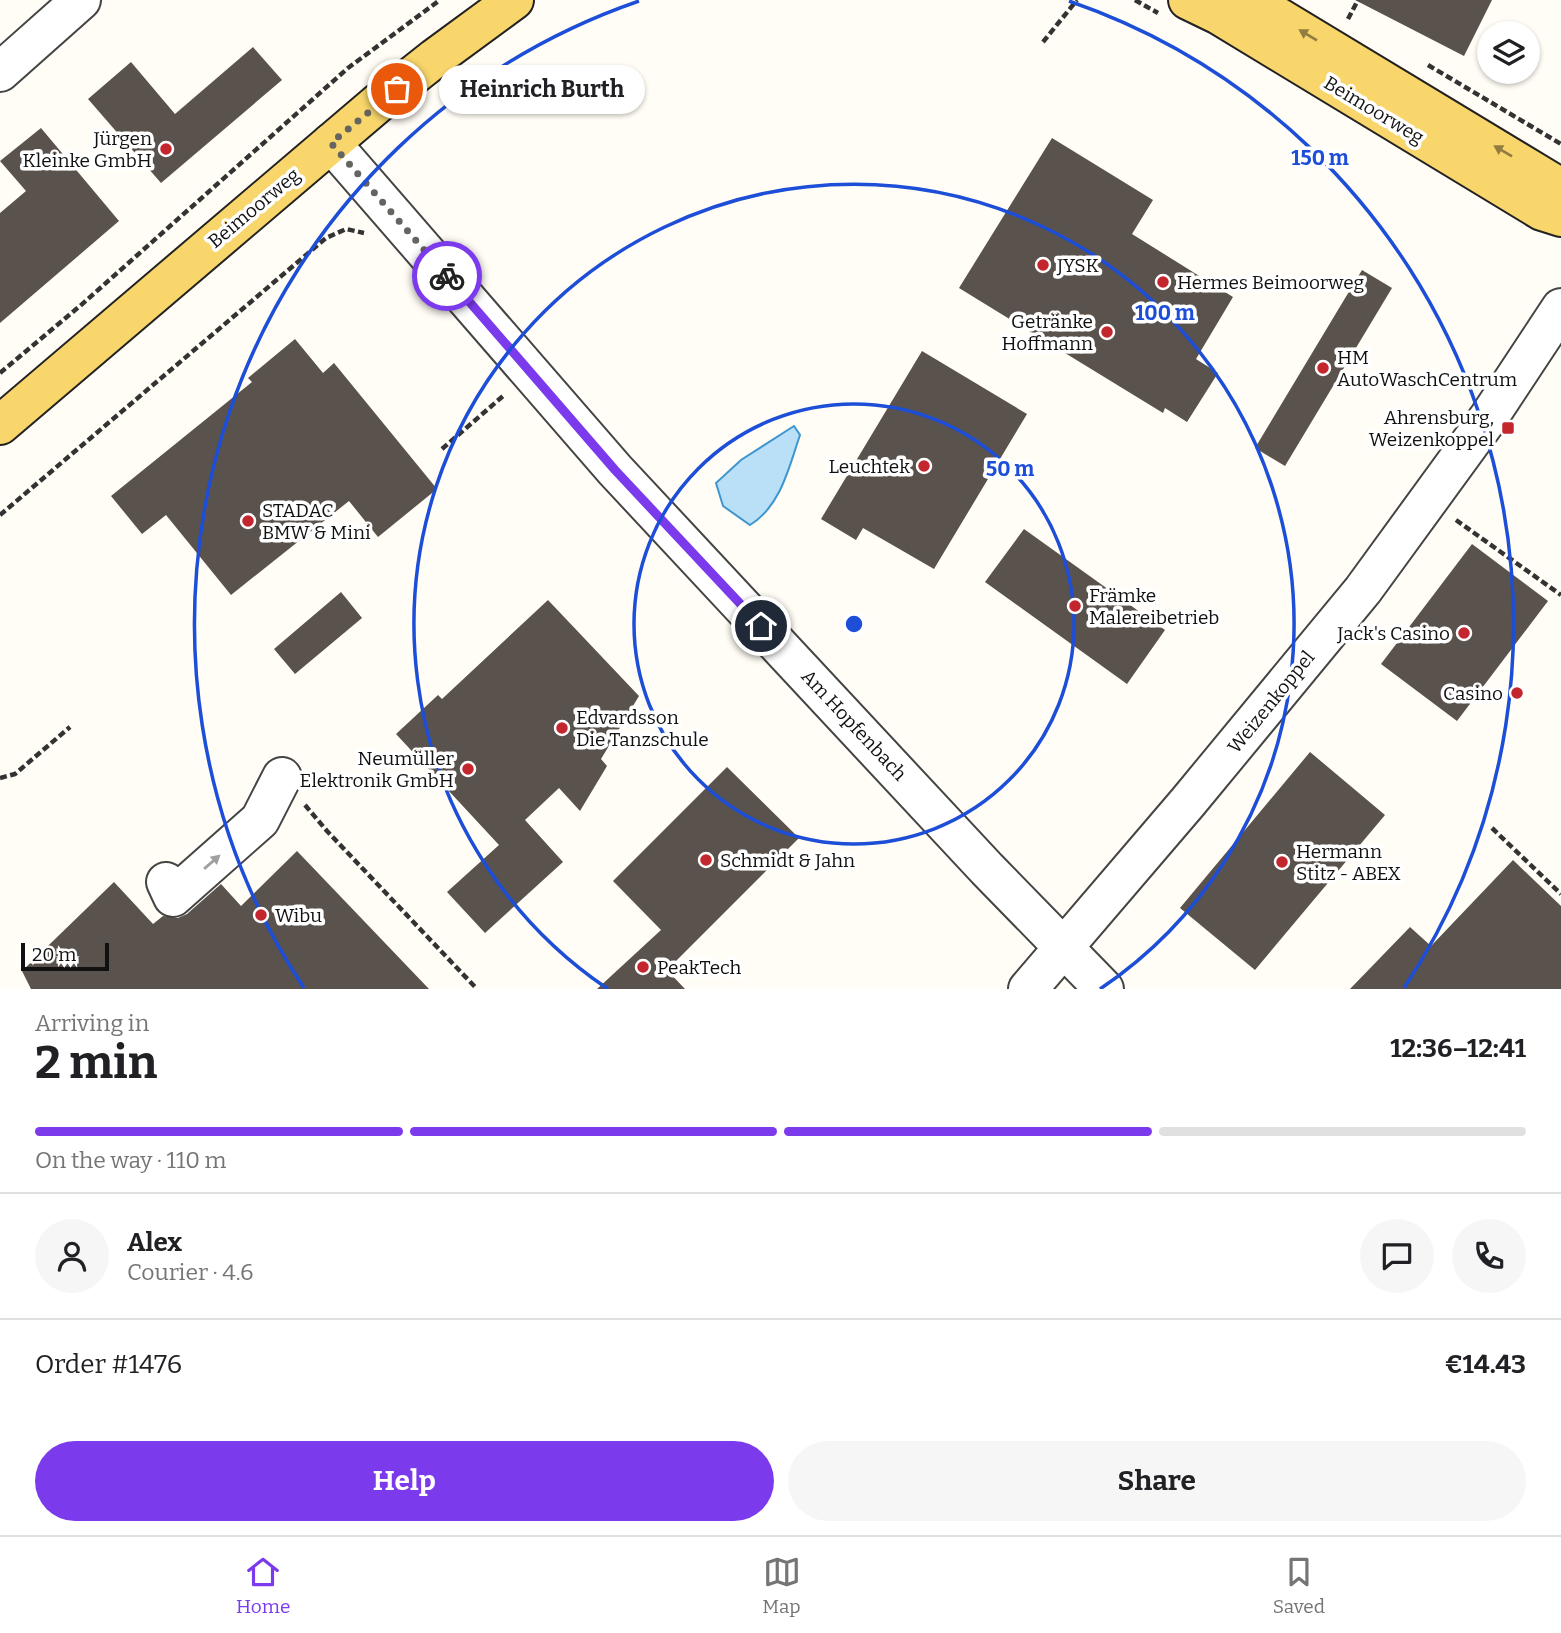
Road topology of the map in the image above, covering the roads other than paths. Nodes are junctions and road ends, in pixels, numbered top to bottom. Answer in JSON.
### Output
{"nodes":[{"id":1,"x":81,"y":0,"type":"edge"},
{"id":2,"x":514,"y":0,"type":"edge"},
{"id":3,"x":1188,"y":0,"type":"edge"},
{"id":4,"x":1250,"y":0,"type":"edge"},
{"id":5,"x":0,"y":72,"type":"edge"},
{"id":6,"x":331,"y":143,"type":"junction"},
{"id":7,"x":1561,"y":188,"type":"edge"},
{"id":8,"x":1561,"y":217,"type":"edge"},
{"id":9,"x":1561,"y":308,"type":"edge"},
{"id":10,"x":0,"y":425,"type":"edge"},
{"id":11,"x":282,"y":777,"type":"road end"},
{"id":12,"x":166,"y":882,"type":"dead end"},
{"id":13,"x":1063,"y":947,"type":"junction"},
{"id":14,"x":1028,"y":989,"type":"edge"},
{"id":15,"x":1104,"y":989,"type":"edge"}],
"edges":[{"from":1,"to":5,"type":"street"},
{"from":2,"to":6,"type":"main road","name":"Beimoorweg"},
{"from":3,"to":8,"type":"main road","name":"Beimoorweg"},
{"from":7,"to":4,"type":"main road","name":"Beimoorweg","one_way":true},
{"from":6,"to":10,"type":"main road","name":"Beimoorweg"},
{"from":6,"to":13,"type":"street","name":"Am Hopfenbach"},
{"from":9,"to":13,"type":"street","name":"Weizenkoppel"},
{"from":12,"to":11,"type":"street","one_way":true},
{"from":13,"to":14,"type":"street","name":"Weizenkoppel"},
{"from":13,"to":15,"type":"street","name":"Am Hopfenbach"}]}
